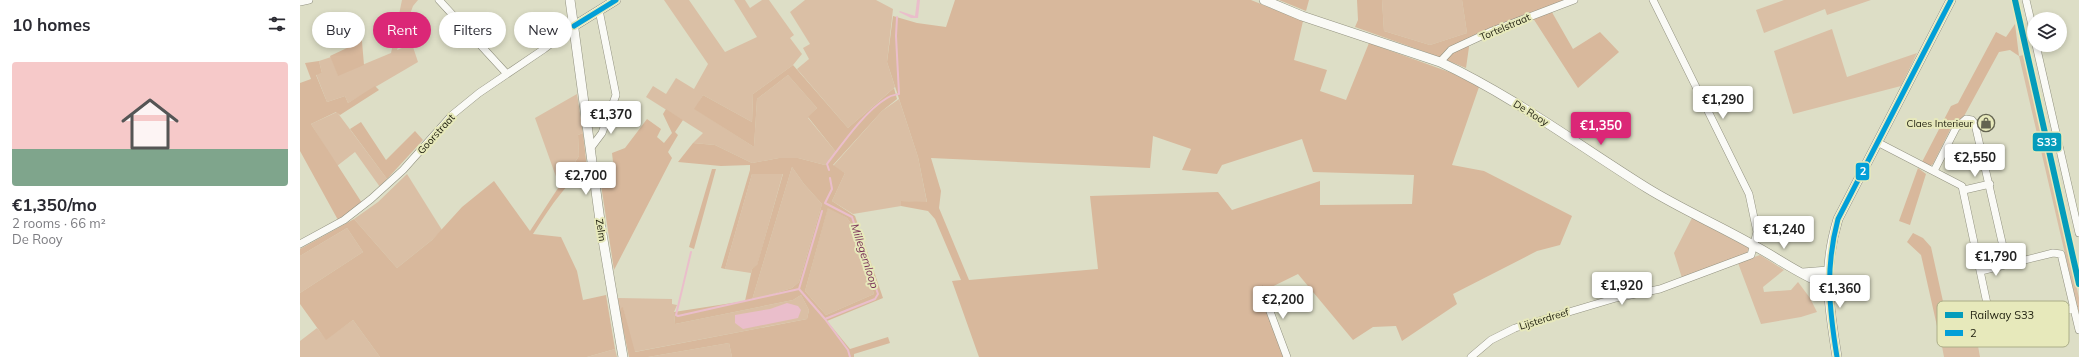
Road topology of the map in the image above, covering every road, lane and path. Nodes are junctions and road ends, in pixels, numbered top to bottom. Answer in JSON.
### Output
{"nodes":[{"id":1,"x":309,"y":0,"type":"edge"},
{"id":2,"x":440,"y":0,"type":"edge"},
{"id":3,"x":570,"y":0,"type":"edge"},
{"id":4,"x":616,"y":0,"type":"edge"},
{"id":5,"x":1264,"y":0,"type":"edge"},
{"id":6,"x":1574,"y":0,"type":"edge"},
{"id":7,"x":1653,"y":0,"type":"edge"},
{"id":8,"x":1951,"y":0,"type":"edge"},
{"id":9,"x":2026,"y":0,"type":"edge"},
{"id":10,"x":300,"y":2,"type":"edge"},
{"id":11,"x":599,"y":10,"type":"junction"},
{"id":12,"x":2029,"y":12,"type":"edge"},
{"id":13,"x":574,"y":28,"type":"junction"},
{"id":14,"x":2038,"y":52,"type":"edge"},
{"id":15,"x":1440,"y":62,"type":"junction"},
{"id":16,"x":507,"y":74,"type":"junction"},
{"id":17,"x":1877,"y":142,"type":"junction"},
{"id":18,"x":590,"y":149,"type":"junction"},
{"id":19,"x":1934,"y":171,"type":"junction"},
{"id":20,"x":1990,"y":184,"type":"junction"},
{"id":21,"x":1964,"y":190,"type":"junction"},
{"id":22,"x":2077,"y":218,"type":"edge"},
{"id":23,"x":2079,"y":233,"type":"edge"},
{"id":24,"x":300,"y":244,"type":"edge"},
{"id":25,"x":1755,"y":245,"type":"junction"},
{"id":26,"x":2007,"y":264,"type":"junction"},
{"id":27,"x":1828,"y":271,"type":"junction"},
{"id":28,"x":1980,"y":271,"type":"junction"},
{"id":29,"x":1803,"y":273,"type":"junction"},
{"id":30,"x":1827,"y":285,"type":"junction"},
{"id":31,"x":1262,"y":290,"type":"dead end"},
{"id":32,"x":1986,"y":301,"type":"edge"},
{"id":33,"x":2074,"y":308,"type":"junction"},
{"id":34,"x":2069,"y":309,"type":"edge"},
{"id":35,"x":2079,"y":330,"type":"edge"},
{"id":36,"x":623,"y":357,"type":"edge"},
{"id":37,"x":1287,"y":357,"type":"edge"},
{"id":38,"x":1472,"y":357,"type":"edge"},
{"id":39,"x":1837,"y":357,"type":"edge"}],
"edges":[{"from":1,"to":10,"type":"street"},
{"from":2,"to":16,"type":"street"},
{"from":3,"to":13,"type":"street","name":"Zelm"},
{"from":4,"to":11,"type":"street"},
{"from":5,"to":15,"type":"street","name":"De Rooy"},
{"from":6,"to":15,"type":"street","name":"Tortelstraat"},
{"from":7,"to":25,"type":"street"},
{"from":8,"to":17,"type":"street"},
{"from":9,"to":12,"type":"street"},
{"from":11,"to":13,"type":"street"},
{"from":11,"to":18,"type":"street"},
{"from":13,"to":16,"type":"street","name":"Goorstraat"},
{"from":13,"to":18,"type":"street","name":"Zelm"},
{"from":14,"to":22,"type":"street"},
{"from":15,"to":25,"type":"street","name":"De Rooy"},
{"from":16,"to":24,"type":"street","name":"Goorstraat"},
{"from":17,"to":19,"type":"street"},
{"from":17,"to":27,"type":"street"},
{"from":18,"to":36,"type":"street","name":"Zelm"},
{"from":19,"to":20,"type":"street"},
{"from":19,"to":21,"type":"street"},
{"from":20,"to":21,"type":"street"},
{"from":20,"to":26,"type":"street"},
{"from":21,"to":28,"type":"street"},
{"from":22,"to":23,"type":"street"},
{"from":25,"to":29,"type":"street","name":"De Rooy"},
{"from":25,"to":38,"type":"street","name":"Lijsterdreef"},
{"from":26,"to":28,"type":"street"},
{"from":26,"to":33,"type":"street"},
{"from":27,"to":29,"type":"street"},
{"from":27,"to":30,"type":"street"},
{"from":28,"to":32,"type":"street"},
{"from":29,"to":30,"type":"street","name":"De Rooy"},
{"from":30,"to":39,"type":"street"},
{"from":31,"to":37,"type":"street"},
{"from":33,"to":34,"type":"street"},
{"from":33,"to":35,"type":"street"}]}
